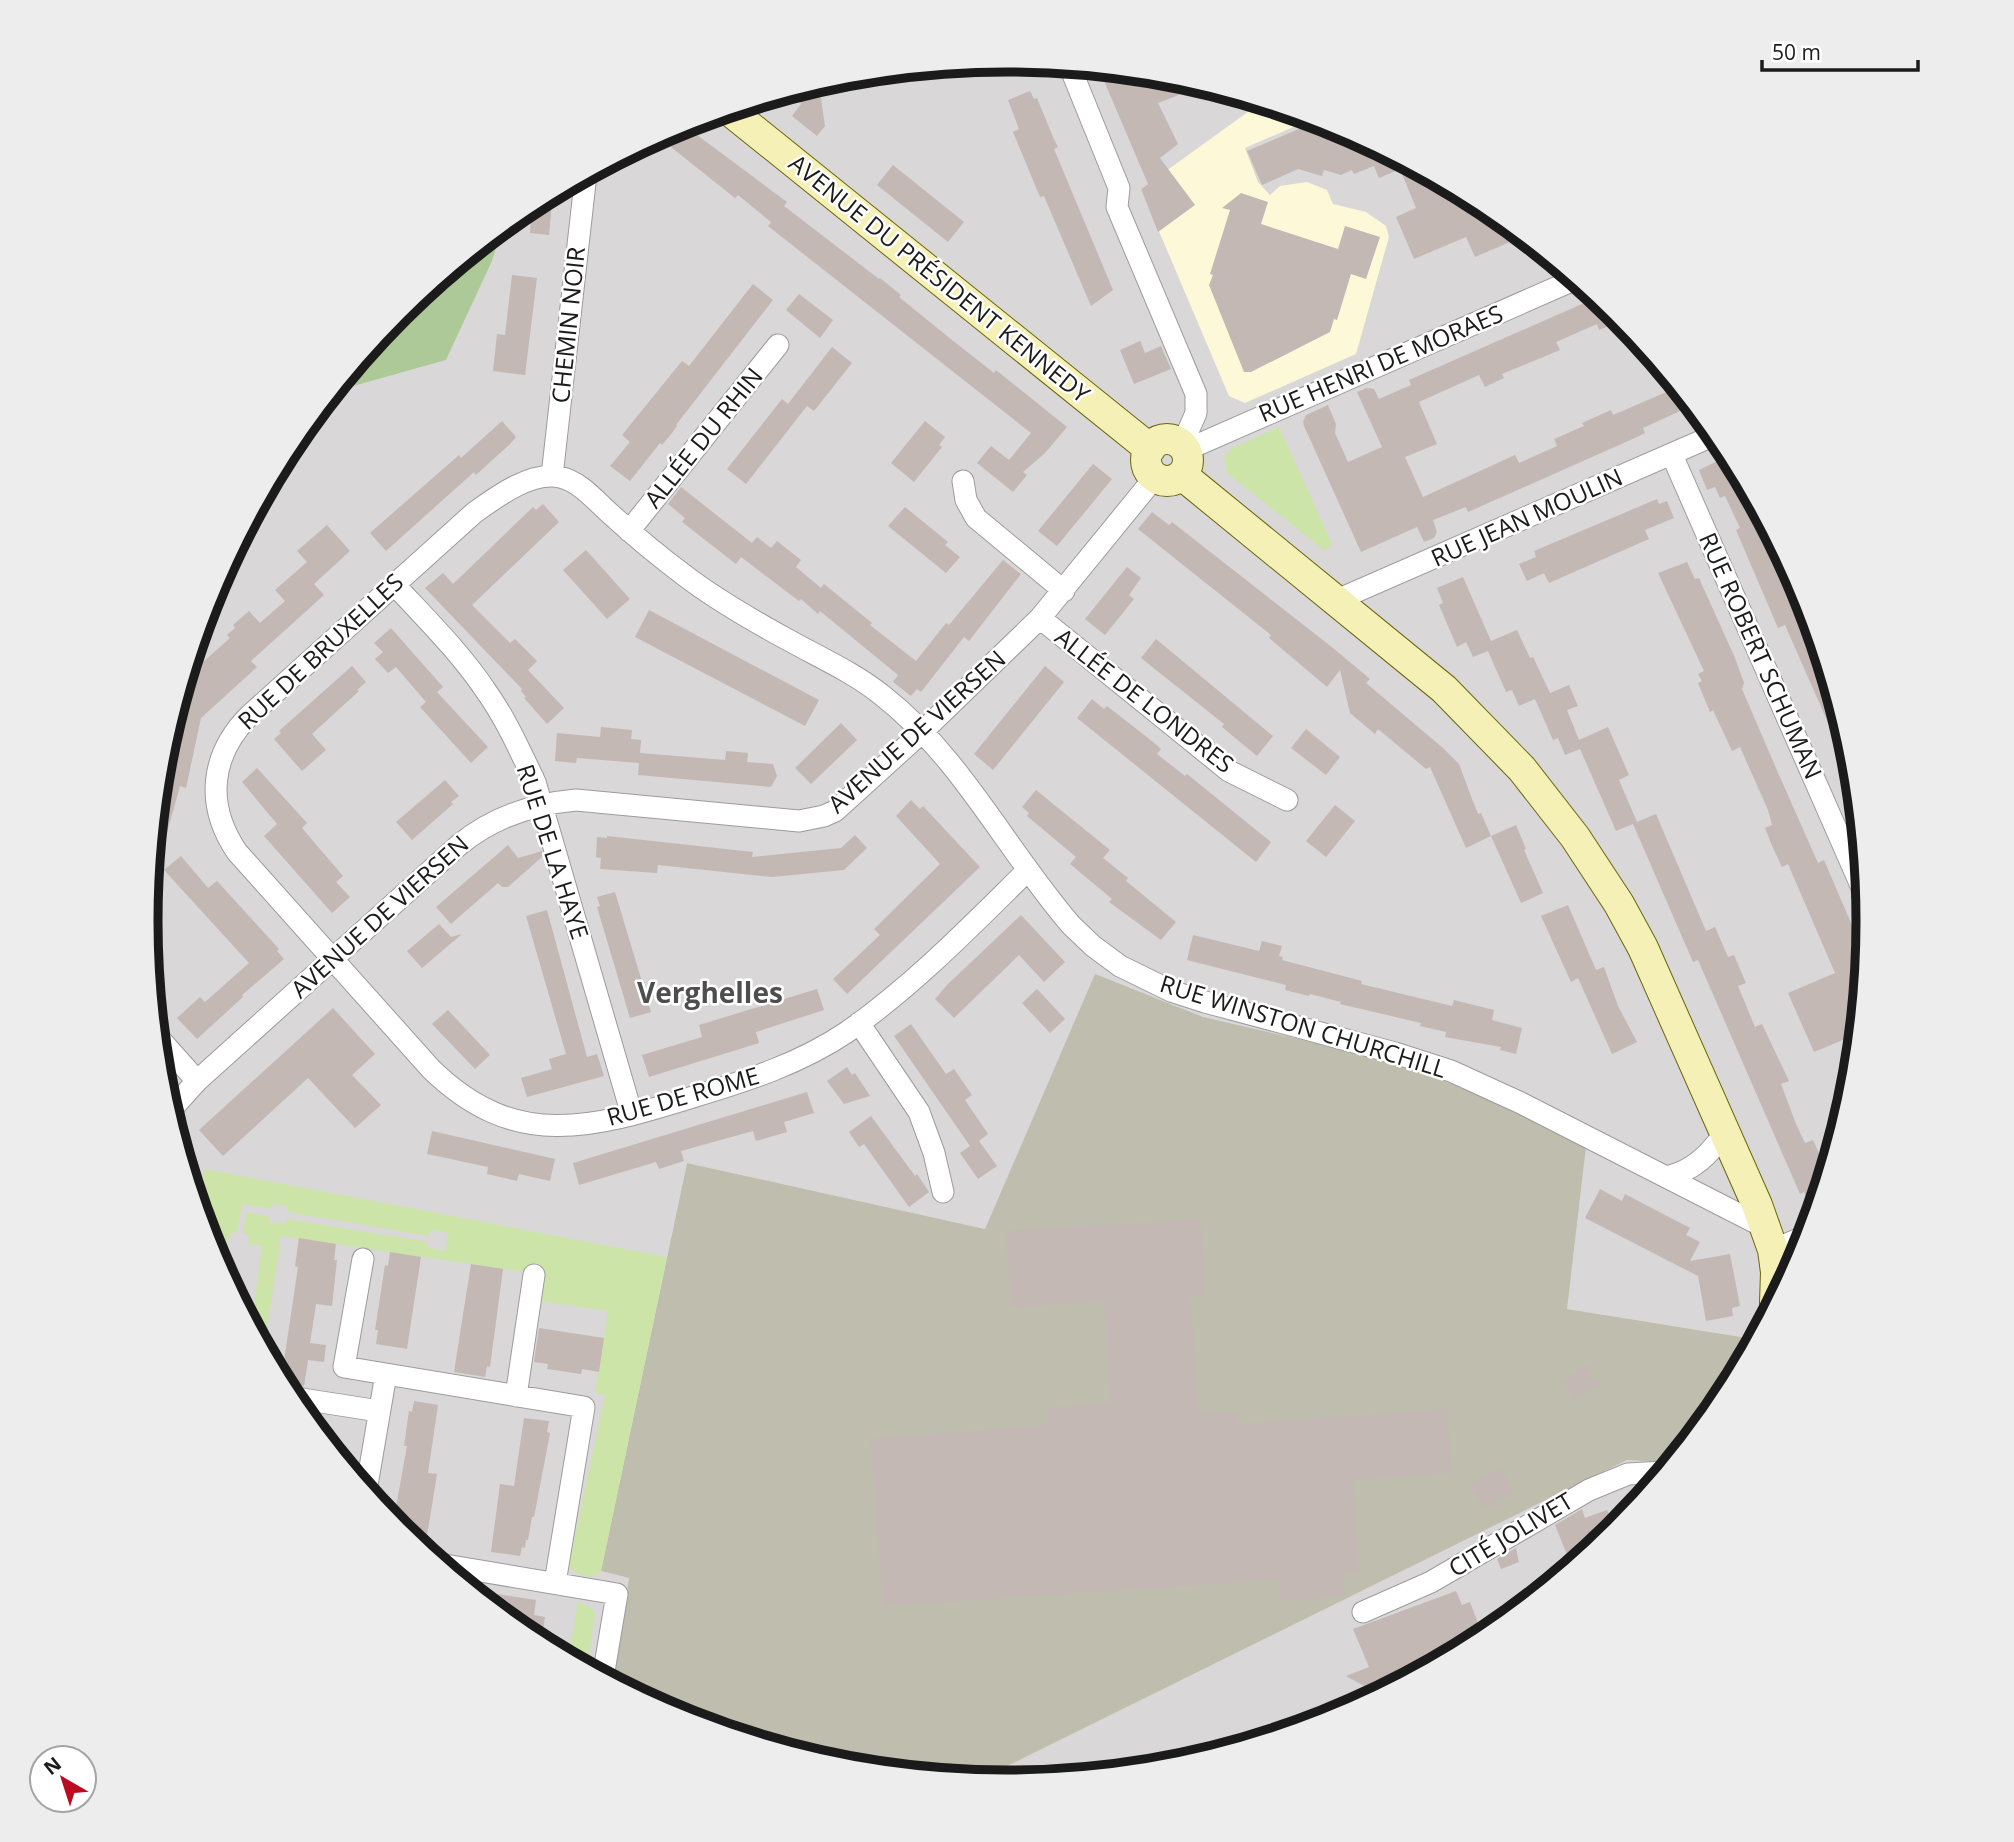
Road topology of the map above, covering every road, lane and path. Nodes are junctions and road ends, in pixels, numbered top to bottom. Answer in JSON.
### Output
{"nodes":[{"id":1,"x":1073,"y":75,"type":"edge"},
{"id":2,"x":737,"y":116,"type":"edge"},
{"id":3,"x":585,"y":184,"type":"edge"},
{"id":4,"x":1567,"y":283,"type":"edge"},
{"id":5,"x":778,"y":345,"type":"dead end"},
{"id":6,"x":1706,"y":439,"type":"edge"},
{"id":7,"x":1672,"y":455,"type":"junction"},
{"id":8,"x":1171,"y":459,"type":"junction"},
{"id":9,"x":552,"y":476,"type":"junction"},
{"id":10,"x":963,"y":481,"type":"dead end"},
{"id":11,"x":629,"y":531,"type":"junction"},
{"id":12,"x":394,"y":584,"type":"junction"},
{"id":13,"x":1064,"y":590,"type":"junction"},
{"id":14,"x":1337,"y":600,"type":"junction"},
{"id":15,"x":1040,"y":618,"type":"junction"},
{"id":16,"x":921,"y":733,"type":"junction"},
{"id":17,"x":1287,"y":800,"type":"dead end"},
{"id":18,"x":543,"y":805,"type":"junction"},
{"id":19,"x":1028,"y":870,"type":"junction"},
{"id":20,"x":1854,"y":870,"type":"edge"},
{"id":21,"x":332,"y":960,"type":"junction"},
{"id":22,"x":859,"y":1023,"type":"junction"},
{"id":23,"x":168,"y":1048,"type":"edge"},
{"id":24,"x":197,"y":1081,"type":"junction"},
{"id":25,"x":178,"y":1102,"type":"edge"},
{"id":26,"x":632,"y":1115,"type":"junction"},
{"id":27,"x":1726,"y":1132,"type":"junction"},
{"id":28,"x":1667,"y":1177,"type":"junction"},
{"id":29,"x":943,"y":1192,"type":"dead end"},
{"id":30,"x":1796,"y":1236,"type":"edge"},
{"id":31,"x":1770,"y":1239,"type":"junction"},
{"id":32,"x":363,"y":1259,"type":"dead end"},
{"id":33,"x":534,"y":1275,"type":"dead end"},
{"id":34,"x":1776,"y":1282,"type":"edge"},
{"id":35,"x":386,"y":1374,"type":"junction"},
{"id":36,"x":516,"y":1396,"type":"junction"},
{"id":37,"x":306,"y":1399,"type":"edge"},
{"id":38,"x":380,"y":1410,"type":"junction"},
{"id":39,"x":1652,"y":1473,"type":"edge"},
{"id":40,"x":368,"y":1480,"type":"edge"},
{"id":41,"x":456,"y":1567,"type":"edge"},
{"id":42,"x":555,"y":1583,"type":"junction"},
{"id":43,"x":1363,"y":1612,"type":"dead end"},
{"id":44,"x":604,"y":1668,"type":"edge"}],
"edges":[{"from":1,"to":8,"type":"street"},
{"from":2,"to":8,"type":"street","name":"AVENUE DU PRÉSIDENT KENNEDY"},
{"from":3,"to":9,"type":"street","name":"CHEMIN NOIR"},
{"from":4,"to":8,"type":"street","name":"RUE HENRI DE MORAES"},
{"from":5,"to":11,"type":"street","name":"ALLÉE DU RHIN"},
{"from":6,"to":7,"type":"street","name":"RUE JEAN MOULIN"},
{"from":7,"to":14,"type":"street","name":"RUE JEAN MOULIN"},
{"from":7,"to":20,"type":"street","name":"RUE ROBERT SCHUMAN"},
{"from":8,"to":13,"type":"street","name":"AVENUE DE VIERSEN"},
{"from":8,"to":14,"type":"street","name":"AVENUE DU PRÉSIDENT KENNEDY"},
{"from":9,"to":11,"type":"street"},
{"from":9,"to":12,"type":"street","name":"RUE DE BRUXELLES"},
{"from":10,"to":13,"type":"street"},
{"from":11,"to":16,"type":"street","name":"RUE WINSTON CHURCHILL"},
{"from":12,"to":18,"type":"street","name":"RUE DE LA HAYE"},
{"from":12,"to":21,"type":"street","name":"RUE DE BRUXELLES"},
{"from":13,"to":15,"type":"street","name":"AVENUE DE VIERSEN"},
{"from":14,"to":27,"type":"street","name":"AVENUE DU PRÉSIDENT KENNEDY"},
{"from":15,"to":16,"type":"street","name":"AVENUE DE VIERSEN"},
{"from":15,"to":17,"type":"street","name":"ALLÉE DE LONDRES"},
{"from":16,"to":18,"type":"street","name":"AVENUE DE VIERSEN"},
{"from":16,"to":19,"type":"street","name":"RUE WINSTON CHURCHILL"},
{"from":18,"to":21,"type":"street","name":"AVENUE DE VIERSEN"},
{"from":18,"to":26,"type":"street","name":"RUE DE LA HAYE"},
{"from":19,"to":22,"type":"street","name":"RUE DE ROME"},
{"from":19,"to":28,"type":"street","name":"RUE WINSTON CHURCHILL"},
{"from":21,"to":24,"type":"street","name":"AVENUE DE VIERSEN"},
{"from":21,"to":26,"type":"street","name":"RUE DE ROME"},
{"from":22,"to":26,"type":"street","name":"RUE DE ROME"},
{"from":22,"to":29,"type":"street"},
{"from":23,"to":24,"type":"street"},
{"from":24,"to":25,"type":"street","name":"AVENUE DE VIERSEN"},
{"from":27,"to":28,"type":"street"},
{"from":27,"to":31,"type":"street","name":"AVENUE DU PRÉSIDENT KENNEDY"},
{"from":28,"to":31,"type":"street","name":"RUE WINSTON CHURCHILL"},
{"from":30,"to":31,"type":"street"},
{"from":31,"to":34,"type":"street","name":"AVENUE DU PRÉSIDENT KENNEDY"},
{"from":32,"to":35,"type":"street"},
{"from":33,"to":36,"type":"street"},
{"from":35,"to":36,"type":"street"},
{"from":35,"to":38,"type":"street"},
{"from":36,"to":42,"type":"street"},
{"from":37,"to":38,"type":"street"},
{"from":38,"to":40,"type":"street"},
{"from":39,"to":43,"type":"street","name":"CITÉ JOLIVET"},
{"from":41,"to":42,"type":"street"},
{"from":42,"to":44,"type":"street"}]}
